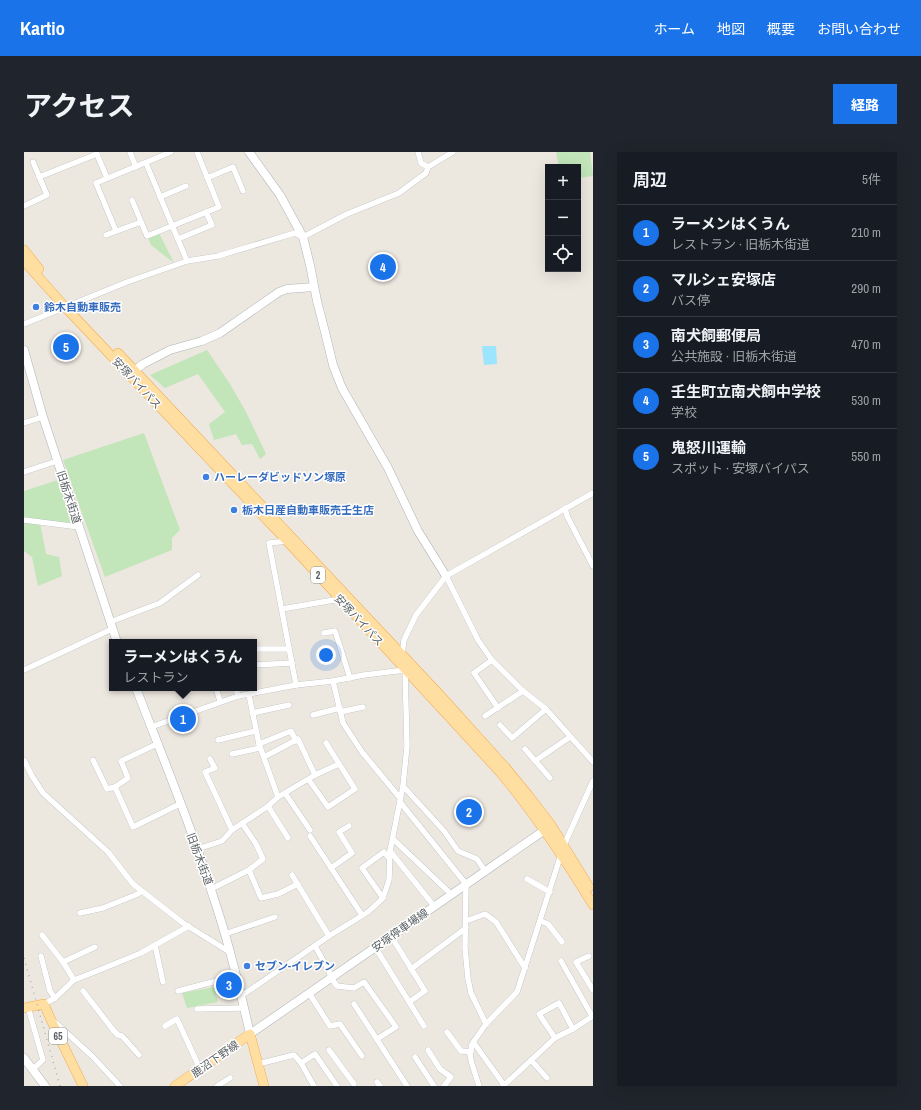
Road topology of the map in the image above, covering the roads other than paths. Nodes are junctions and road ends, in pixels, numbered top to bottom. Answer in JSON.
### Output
{"nodes":[{"id":1,"x":130,"y":152,"type":"edge"},
{"id":2,"x":171,"y":152,"type":"edge"},
{"id":3,"x":196,"y":152,"type":"edge"},
{"id":4,"x":249,"y":152,"type":"edge"},
{"id":5,"x":418,"y":152,"type":"edge"},
{"id":6,"x":453,"y":152,"type":"edge"},
{"id":7,"x":96,"y":153,"type":"edge"},
{"id":8,"x":33,"y":162,"type":"dead end"},
{"id":9,"x":146,"y":163,"type":"junction"},
{"id":10,"x":136,"y":167,"type":"junction"},
{"id":11,"x":428,"y":167,"type":"junction"},
{"id":12,"x":39,"y":177,"type":"junction"},
{"id":13,"x":107,"y":178,"type":"junction"},
{"id":14,"x":207,"y":178,"type":"junction"},
{"id":15,"x":186,"y":186,"type":"dead end"},
{"id":16,"x":243,"y":191,"type":"dead end"},
{"id":17,"x":160,"y":197,"type":"junction"},
{"id":18,"x":132,"y":200,"type":"dead end"},
{"id":19,"x":24,"y":206,"type":"edge"},
{"id":20,"x":206,"y":212,"type":"junction"},
{"id":21,"x":141,"y":222,"type":"junction"},
{"id":22,"x":172,"y":225,"type":"junction"},
{"id":23,"x":116,"y":231,"type":"junction"},
{"id":24,"x":106,"y":235,"type":"dead end"},
{"id":25,"x":303,"y":237,"type":"junction"},
{"id":26,"x":178,"y":239,"type":"junction"},
{"id":27,"x":25,"y":257,"type":"edge"},
{"id":28,"x":187,"y":261,"type":"junction"},
{"id":29,"x":314,"y":287,"type":"junction"},
{"id":30,"x":69,"y":306,"type":"junction"},
{"id":31,"x":24,"y":324,"type":"edge"},
{"id":32,"x":24,"y":350,"type":"edge"},
{"id":33,"x":132,"y":372,"type":"junction"},
{"id":34,"x":43,"y":417,"type":"junction"},
{"id":35,"x":24,"y":423,"type":"edge"},
{"id":36,"x":57,"y":461,"type":"junction"},
{"id":37,"x":24,"y":472,"type":"edge"},
{"id":38,"x":593,"y":493,"type":"edge"},
{"id":39,"x":565,"y":508,"type":"junction"},
{"id":40,"x":24,"y":520,"type":"edge"},
{"id":41,"x":79,"y":528,"type":"junction"},
{"id":42,"x":287,"y":541,"type":"junction"},
{"id":43,"x":593,"y":566,"type":"edge"},
{"id":44,"x":198,"y":575,"type":"dead end"},
{"id":45,"x":446,"y":576,"type":"junction"},
{"id":46,"x":334,"y":600,"type":"dead end"},
{"id":47,"x":282,"y":609,"type":"junction"},
{"id":48,"x":111,"y":625,"type":"junction"},
{"id":49,"x":324,"y":633,"type":"dead end"},
{"id":50,"x":117,"y":639,"type":"edge"},
{"id":51,"x":257,"y":649,"type":"edge"},
{"id":52,"x":289,"y":649,"type":"junction"},
{"id":53,"x":402,"y":655,"type":"junction"},
{"id":54,"x":492,"y":660,"type":"junction"},
{"id":55,"x":292,"y":663,"type":"junction"},
{"id":56,"x":257,"y":666,"type":"edge"},
{"id":57,"x":24,"y":670,"type":"edge"},
{"id":58,"x":405,"y":670,"type":"junction"},
{"id":59,"x":350,"y":678,"type":"junction"},
{"id":60,"x":333,"y":681,"type":"junction"},
{"id":61,"x":296,"y":686,"type":"junction"},
{"id":62,"x":137,"y":691,"type":"edge"},
{"id":63,"x":217,"y":691,"type":"edge"},
{"id":64,"x":237,"y":691,"type":"edge"},
{"id":65,"x":523,"y":691,"type":"junction"},
{"id":66,"x":249,"y":695,"type":"junction"},
{"id":67,"x":238,"y":696,"type":"junction"},
{"id":68,"x":220,"y":701,"type":"junction"},
{"id":69,"x":289,"y":705,"type":"dead end"},
{"id":70,"x":363,"y":707,"type":"dead end"},
{"id":71,"x":498,"y":708,"type":"junction"},
{"id":72,"x":546,"y":709,"type":"junction"},
{"id":73,"x":340,"y":710,"type":"junction"},
{"id":74,"x":252,"y":712,"type":"junction"},
{"id":75,"x":313,"y":714,"type":"dead end"},
{"id":76,"x":485,"y":716,"type":"dead end"},
{"id":77,"x":500,"y":725,"type":"dead end"},
{"id":78,"x":151,"y":726,"type":"junction"},
{"id":79,"x":256,"y":731,"type":"junction"},
{"id":80,"x":570,"y":737,"type":"junction"},
{"id":81,"x":218,"y":740,"type":"dead end"},
{"id":82,"x":296,"y":741,"type":"junction"},
{"id":83,"x":326,"y":743,"type":"dead end"},
{"id":84,"x":157,"y":744,"type":"junction"},
{"id":85,"x":260,"y":746,"type":"junction"},
{"id":86,"x":525,"y":749,"type":"dead end"},
{"id":87,"x":232,"y":754,"type":"dead end"},
{"id":88,"x":264,"y":757,"type":"junction"},
{"id":89,"x":210,"y":759,"type":"dead end"},
{"id":90,"x":24,"y":760,"type":"edge"},
{"id":91,"x":92,"y":760,"type":"dead end"},
{"id":92,"x":535,"y":761,"type":"junction"},
{"id":93,"x":593,"y":762,"type":"edge"},
{"id":94,"x":339,"y":764,"type":"junction"},
{"id":95,"x":315,"y":775,"type":"junction"},
{"id":96,"x":550,"y":778,"type":"dead end"},
{"id":97,"x":309,"y":780,"type":"junction"},
{"id":98,"x":593,"y":781,"type":"edge"},
{"id":99,"x":403,"y":786,"type":"junction"},
{"id":100,"x":115,"y":787,"type":"junction"},
{"id":101,"x":285,"y":792,"type":"junction"},
{"id":102,"x":278,"y":797,"type":"junction"},
{"id":103,"x":400,"y":800,"type":"junction"},
{"id":104,"x":180,"y":804,"type":"junction"},
{"id":105,"x":268,"y":806,"type":"junction"},
{"id":106,"x":242,"y":823,"type":"junction"},
{"id":107,"x":349,"y":826,"type":"dead end"},
{"id":108,"x":548,"y":827,"type":"junction"},
{"id":109,"x":232,"y":830,"type":"junction"},
{"id":110,"x":310,"y":830,"type":"dead end"},
{"id":111,"x":310,"y":836,"type":"dead end"},
{"id":112,"x":288,"y":838,"type":"dead end"},
{"id":113,"x":393,"y":838,"type":"junction"},
{"id":114,"x":564,"y":845,"type":"junction"},
{"id":115,"x":197,"y":849,"type":"junction"},
{"id":116,"x":390,"y":854,"type":"junction"},
{"id":117,"x":562,"y":855,"type":"junction"},
{"id":118,"x":331,"y":868,"type":"junction"},
{"id":119,"x":249,"y":870,"type":"junction"},
{"id":120,"x":485,"y":871,"type":"junction"},
{"id":121,"x":292,"y":875,"type":"dead end"},
{"id":122,"x":526,"y":879,"type":"dead end"},
{"id":123,"x":298,"y":884,"type":"junction"},
{"id":124,"x":466,"y":884,"type":"junction"},
{"id":125,"x":211,"y":889,"type":"junction"},
{"id":126,"x":141,"y":891,"type":"junction"},
{"id":127,"x":550,"y":892,"type":"junction"},
{"id":128,"x":593,"y":893,"type":"edge"},
{"id":129,"x":451,"y":894,"type":"junction"},
{"id":130,"x":383,"y":898,"type":"junction"},
{"id":131,"x":593,"y":905,"type":"edge"},
{"id":132,"x":434,"y":906,"type":"junction"},
{"id":133,"x":80,"y":913,"type":"dead end"},
{"id":134,"x":362,"y":915,"type":"junction"},
{"id":135,"x":275,"y":917,"type":"dead end"},
{"id":136,"x":466,"y":921,"type":"junction"},
{"id":137,"x":541,"y":921,"type":"junction"},
{"id":138,"x":189,"y":926,"type":"junction"},
{"id":139,"x":466,"y":928,"type":"junction"},
{"id":140,"x":225,"y":934,"type":"junction"},
{"id":141,"x":42,"y":935,"type":"dead end"},
{"id":142,"x":329,"y":936,"type":"junction"},
{"id":143,"x":391,"y":936,"type":"junction"},
{"id":144,"x":562,"y":942,"type":"dead end"},
{"id":145,"x":155,"y":945,"type":"junction"},
{"id":146,"x":315,"y":946,"type":"junction"},
{"id":147,"x":95,"y":947,"type":"dead end"},
{"id":148,"x":375,"y":947,"type":"junction"},
{"id":149,"x":231,"y":953,"type":"junction"},
{"id":150,"x":41,"y":956,"type":"dead end"},
{"id":151,"x":589,"y":956,"type":"dead end"},
{"id":152,"x":561,"y":961,"type":"dead end"},
{"id":153,"x":63,"y":962,"type":"junction"},
{"id":154,"x":525,"y":968,"type":"junction"},
{"id":155,"x":411,"y":969,"type":"junction"},
{"id":156,"x":236,"y":976,"type":"junction"},
{"id":157,"x":331,"y":978,"type":"junction"},
{"id":158,"x":74,"y":980,"type":"junction"},
{"id":159,"x":163,"y":982,"type":"dead end"},
{"id":160,"x":593,"y":990,"type":"edge"},
{"id":161,"x":83,"y":991,"type":"dead end"},
{"id":162,"x":178,"y":991,"type":"dead end"},
{"id":163,"x":309,"y":993,"type":"junction"},
{"id":164,"x":241,"y":995,"type":"junction"},
{"id":165,"x":55,"y":998,"type":"junction"},
{"id":166,"x":409,"y":1002,"type":"junction"},
{"id":167,"x":44,"y":1004,"type":"junction"},
{"id":168,"x":354,"y":1004,"type":"dead end"},
{"id":169,"x":26,"y":1008,"type":"edge"},
{"id":170,"x":244,"y":1008,"type":"junction"},
{"id":171,"x":197,"y":1009,"type":"dead end"},
{"id":172,"x":592,"y":1016,"type":"edge"},
{"id":173,"x":51,"y":1020,"type":"junction"},
{"id":174,"x":486,"y":1024,"type":"junction"},
{"id":175,"x":165,"y":1026,"type":"dead end"},
{"id":176,"x":424,"y":1026,"type":"dead end"},
{"id":177,"x":573,"y":1029,"type":"junction"},
{"id":178,"x":447,"y":1032,"type":"dead end"},
{"id":179,"x":250,"y":1034,"type":"junction"},
{"id":180,"x":555,"y":1038,"type":"junction"},
{"id":181,"x":377,"y":1039,"type":"junction"},
{"id":182,"x":474,"y":1043,"type":"junction"},
{"id":183,"x":329,"y":1050,"type":"dead end"},
{"id":184,"x":428,"y":1050,"type":"dead end"},
{"id":185,"x":471,"y":1052,"type":"junction"},
{"id":186,"x":139,"y":1055,"type":"dead end"},
{"id":187,"x":362,"y":1056,"type":"dead end"},
{"id":188,"x":415,"y":1057,"type":"dead end"},
{"id":189,"x":24,"y":1058,"type":"edge"},
{"id":190,"x":531,"y":1060,"type":"junction"},
{"id":191,"x":301,"y":1063,"type":"junction"},
{"id":192,"x":258,"y":1064,"type":"junction"},
{"id":193,"x":33,"y":1069,"type":"junction"},
{"id":194,"x":200,"y":1069,"type":"junction"},
{"id":195,"x":230,"y":1078,"type":"dead end"},
{"id":196,"x":547,"y":1078,"type":"dead end"},
{"id":197,"x":353,"y":1085,"type":"edge"},
{"id":198,"x":45,"y":1086,"type":"edge"},
{"id":199,"x":82,"y":1086,"type":"edge"},
{"id":200,"x":120,"y":1086,"type":"edge"},
{"id":201,"x":175,"y":1086,"type":"edge"},
{"id":202,"x":217,"y":1086,"type":"edge"},
{"id":203,"x":264,"y":1086,"type":"edge"},
{"id":204,"x":314,"y":1086,"type":"edge"},
{"id":205,"x":337,"y":1086,"type":"edge"},
{"id":206,"x":407,"y":1086,"type":"edge"},
{"id":207,"x":434,"y":1086,"type":"edge"},
{"id":208,"x":444,"y":1086,"type":"edge"},
{"id":209,"x":479,"y":1086,"type":"edge"},
{"id":210,"x":503,"y":1086,"type":"edge"}],
"edges":[{"from":1,"to":10,"type":"street"},
{"from":2,"to":9,"type":"street"},
{"from":3,"to":14,"type":"street"},
{"from":4,"to":25,"type":"street"},
{"from":5,"to":11,"type":"street"},
{"from":6,"to":11,"type":"street"},
{"from":7,"to":12,"type":"street"},
{"from":7,"to":13,"type":"street"},
{"from":8,"to":12,"type":"street"},
{"from":9,"to":10,"type":"street"},
{"from":9,"to":17,"type":"street"},
{"from":10,"to":13,"type":"street"},
{"from":11,"to":25,"type":"street"},
{"from":12,"to":19,"type":"street"},
{"from":13,"to":23,"type":"street"},
{"from":14,"to":16,"type":"street"},
{"from":14,"to":20,"type":"street"},
{"from":15,"to":17,"type":"street"},
{"from":17,"to":22,"type":"street"},
{"from":18,"to":21,"type":"street"},
{"from":20,"to":22,"type":"street"},
{"from":20,"to":26,"type":"street"},
{"from":21,"to":22,"type":"street"},
{"from":21,"to":23,"type":"street"},
{"from":22,"to":26,"type":"street"},
{"from":23,"to":24,"type":"street"},
{"from":25,"to":28,"type":"street"},
{"from":25,"to":29,"type":"street"},
{"from":26,"to":28,"type":"street"},
{"from":27,"to":30,"type":"main road","name":"安塚バイパス","number":"2"},
{"from":28,"to":30,"type":"street"},
{"from":29,"to":33,"type":"street"},
{"from":29,"to":45,"type":"street"},
{"from":30,"to":31,"type":"street"},
{"from":30,"to":33,"type":"main road","name":"安塚バイパス","number":"2"},
{"from":32,"to":34,"type":"street","name":"旧栃木街道"},
{"from":33,"to":42,"type":"main road","name":"安塚バイパス","number":"2"},
{"from":33,"to":53,"type":"main road","name":"安塚バイパス","number":"2"},
{"from":34,"to":35,"type":"street"},
{"from":34,"to":36,"type":"street","name":"旧栃木街道"},
{"from":36,"to":37,"type":"street"},
{"from":36,"to":41,"type":"street","name":"旧栃木街道"},
{"from":38,"to":39,"type":"street"},
{"from":39,"to":43,"type":"street"},
{"from":39,"to":45,"type":"street"},
{"from":40,"to":41,"type":"street"},
{"from":41,"to":48,"type":"street","name":"旧栃木街道"},
{"from":42,"to":47,"type":"street"},
{"from":42,"to":58,"type":"main road","name":"安塚バイパス","number":"2"},
{"from":44,"to":48,"type":"street"},
{"from":45,"to":53,"type":"street"},
{"from":45,"to":54,"type":"street"},
{"from":46,"to":47,"type":"street"},
{"from":47,"to":52,"type":"street"},
{"from":48,"to":50,"type":"street","name":"旧栃木街道"},
{"from":48,"to":57,"type":"street"},
{"from":49,"to":59,"type":"street"},
{"from":51,"to":52,"type":"street"},
{"from":52,"to":55,"type":"street"},
{"from":53,"to":58,"type":"street"},
{"from":53,"to":108,"type":"main road","name":"安塚バイパス","number":"2"},
{"from":54,"to":65,"type":"street"},
{"from":54,"to":71,"type":"street"},
{"from":55,"to":56,"type":"street"},
{"from":55,"to":61,"type":"street"},
{"from":58,"to":59,"type":"street"},
{"from":58,"to":99,"type":"street"},
{"from":58,"to":108,"type":"main road","name":"安塚バイパス","number":"2"},
{"from":59,"to":60,"type":"street"},
{"from":60,"to":61,"type":"street"},
{"from":60,"to":73,"type":"street"},
{"from":61,"to":66,"type":"street"},
{"from":62,"to":78,"type":"street","name":"旧栃木街道"},
{"from":63,"to":68,"type":"street"},
{"from":64,"to":67,"type":"street"},
{"from":65,"to":71,"type":"street"},
{"from":65,"to":72,"type":"street"},
{"from":66,"to":67,"type":"street"},
{"from":66,"to":74,"type":"street"},
{"from":67,"to":68,"type":"street"},
{"from":68,"to":78,"type":"street"},
{"from":69,"to":74,"type":"street"},
{"from":70,"to":73,"type":"street"},
{"from":71,"to":76,"type":"street"},
{"from":72,"to":77,"type":"street"},
{"from":72,"to":80,"type":"street"},
{"from":73,"to":75,"type":"street"},
{"from":73,"to":103,"type":"street"},
{"from":74,"to":79,"type":"street"},
{"from":78,"to":84,"type":"street","name":"旧栃木街道"},
{"from":79,"to":81,"type":"street"},
{"from":79,"to":85,"type":"street"},
{"from":80,"to":92,"type":"street"},
{"from":80,"to":93,"type":"street"},
{"from":82,"to":85,"type":"street"},
{"from":82,"to":88,"type":"street"},
{"from":82,"to":95,"type":"street"},
{"from":83,"to":94,"type":"street"},
{"from":84,"to":100,"type":"street"},
{"from":84,"to":104,"type":"street","name":"旧栃木街道"},
{"from":85,"to":87,"type":"street"},
{"from":85,"to":88,"type":"street"},
{"from":86,"to":92,"type":"street"},
{"from":88,"to":102,"type":"street"},
{"from":89,"to":109,"type":"street"},
{"from":90,"to":126,"type":"street"},
{"from":91,"to":100,"type":"street"},
{"from":92,"to":96,"type":"street"},
{"from":94,"to":95,"type":"street"},
{"from":94,"to":97,"type":"street"},
{"from":95,"to":97,"type":"street"},
{"from":97,"to":101,"type":"street"},
{"from":98,"to":114,"type":"street"},
{"from":99,"to":103,"type":"street"},
{"from":99,"to":120,"type":"street"},
{"from":100,"to":104,"type":"street"},
{"from":101,"to":102,"type":"street"},
{"from":101,"to":110,"type":"street"},
{"from":102,"to":105,"type":"street"},
{"from":103,"to":113,"type":"street"},
{"from":103,"to":124,"type":"street"},
{"from":104,"to":115,"type":"street","name":"旧栃木街道"},
{"from":105,"to":106,"type":"street"},
{"from":105,"to":112,"type":"street"},
{"from":106,"to":109,"type":"street"},
{"from":106,"to":119,"type":"street"},
{"from":107,"to":118,"type":"street"},
{"from":108,"to":114,"type":"main road","name":"安塚バイパス","number":"2"},
{"from":108,"to":117,"type":"main road","name":"安塚バイパス","number":"2"},
{"from":108,"to":120,"type":"street","name":"安塚停車場線"},
{"from":109,"to":115,"type":"street"},
{"from":111,"to":118,"type":"street"},
{"from":113,"to":116,"type":"street"},
{"from":113,"to":129,"type":"street"},
{"from":114,"to":117,"type":"street"},
{"from":114,"to":128,"type":"main road","name":"安塚バイパス","number":"2"},
{"from":115,"to":125,"type":"street","name":"旧栃木街道"},
{"from":116,"to":130,"type":"street"},
{"from":116,"to":130,"type":"street"},
{"from":116,"to":132,"type":"street"},
{"from":117,"to":127,"type":"street"},
{"from":117,"to":131,"type":"main road","name":"安塚バイパス","number":"2"},
{"from":118,"to":134,"type":"street"},
{"from":119,"to":123,"type":"street"},
{"from":119,"to":125,"type":"street"},
{"from":120,"to":124,"type":"street","name":"安塚停車場線"},
{"from":121,"to":123,"type":"street"},
{"from":122,"to":127,"type":"street"},
{"from":123,"to":142,"type":"street"},
{"from":124,"to":129,"type":"street","name":"安塚停車場線"},
{"from":124,"to":136,"type":"street"},
{"from":125,"to":140,"type":"street","name":"旧栃木街道"},
{"from":126,"to":133,"type":"street"},
{"from":126,"to":138,"type":"street"},
{"from":127,"to":137,"type":"street"},
{"from":129,"to":132,"type":"street","name":"安塚停車場線"},
{"from":130,"to":134,"type":"street"},
{"from":132,"to":143,"type":"street","name":"安塚停車場線"},
{"from":134,"to":142,"type":"street"},
{"from":135,"to":140,"type":"street"},
{"from":136,"to":139,"type":"street"},
{"from":136,"to":154,"type":"street"},
{"from":137,"to":144,"type":"street"},
{"from":137,"to":154,"type":"street"},
{"from":138,"to":145,"type":"street"},
{"from":138,"to":149,"type":"street"},
{"from":139,"to":155,"type":"street"},
{"from":139,"to":174,"type":"street"},
{"from":140,"to":149,"type":"street","name":"旧栃木街道"},
{"from":141,"to":153,"type":"street"},
{"from":142,"to":146,"type":"street"},
{"from":143,"to":148,"type":"street","name":"安塚停車場線"},
{"from":143,"to":155,"type":"street"},
{"from":145,"to":158,"type":"street"},
{"from":145,"to":159,"type":"street"},
{"from":146,"to":157,"type":"street"},
{"from":146,"to":164,"type":"street"},
{"from":147,"to":153,"type":"street"},
{"from":148,"to":157,"type":"street","name":"安塚停車場線"},
{"from":148,"to":166,"type":"street"},
{"from":149,"to":156,"type":"street","name":"旧栃木街道"},
{"from":150,"to":165,"type":"street"},
{"from":151,"to":160,"type":"street"},
{"from":152,"to":172,"type":"street"},
{"from":153,"to":158,"type":"street"},
{"from":154,"to":174,"type":"street"},
{"from":155,"to":166,"type":"street"},
{"from":156,"to":162,"type":"street"},
{"from":156,"to":164,"type":"street","name":"旧栃木街道"},
{"from":157,"to":163,"type":"street","name":"安塚停車場線"},
{"from":157,"to":181,"type":"street"},
{"from":158,"to":165,"type":"street"},
{"from":161,"to":186,"type":"street"},
{"from":163,"to":179,"type":"street","name":"安塚停車場線"},
{"from":163,"to":187,"type":"street"},
{"from":164,"to":170,"type":"street","name":"旧栃木街道"},
{"from":165,"to":167,"type":"street"},
{"from":166,"to":176,"type":"street"},
{"from":167,"to":169,"type":"main road"},
{"from":167,"to":173,"type":"main road","number":"65"},
{"from":168,"to":181,"type":"street"},
{"from":169,"to":193,"type":"street"},
{"from":170,"to":171,"type":"street"},
{"from":170,"to":179,"type":"street","name":"旧栃木街道"},
{"from":172,"to":177,"type":"street"},
{"from":173,"to":199,"type":"main road","number":"65"},
{"from":173,"to":200,"type":"street"},
{"from":174,"to":182,"type":"street"},
{"from":175,"to":194,"type":"street"},
{"from":177,"to":180,"type":"street"},
{"from":177,"to":180,"type":"street"},
{"from":178,"to":185,"type":"street"},
{"from":179,"to":192,"type":"main road","name":"鹿沼下野線"},
{"from":179,"to":194,"type":"main road","name":"鹿沼下野線"},
{"from":180,"to":190,"type":"street"},
{"from":181,"to":206,"type":"street"},
{"from":182,"to":185,"type":"street"},
{"from":182,"to":210,"type":"street"},
{"from":183,"to":197,"type":"street"},
{"from":184,"to":208,"type":"street"},
{"from":185,"to":209,"type":"street"},
{"from":188,"to":207,"type":"street"},
{"from":189,"to":193,"type":"street"},
{"from":190,"to":196,"type":"street"},
{"from":190,"to":210,"type":"street"},
{"from":191,"to":192,"type":"street"},
{"from":191,"to":204,"type":"street"},
{"from":191,"to":205,"type":"street"},
{"from":192,"to":203,"type":"main road","name":"鹿沼下野線"},
{"from":193,"to":198,"type":"street"},
{"from":194,"to":201,"type":"main road","name":"鹿沼下野線"},
{"from":195,"to":202,"type":"street"}]}
